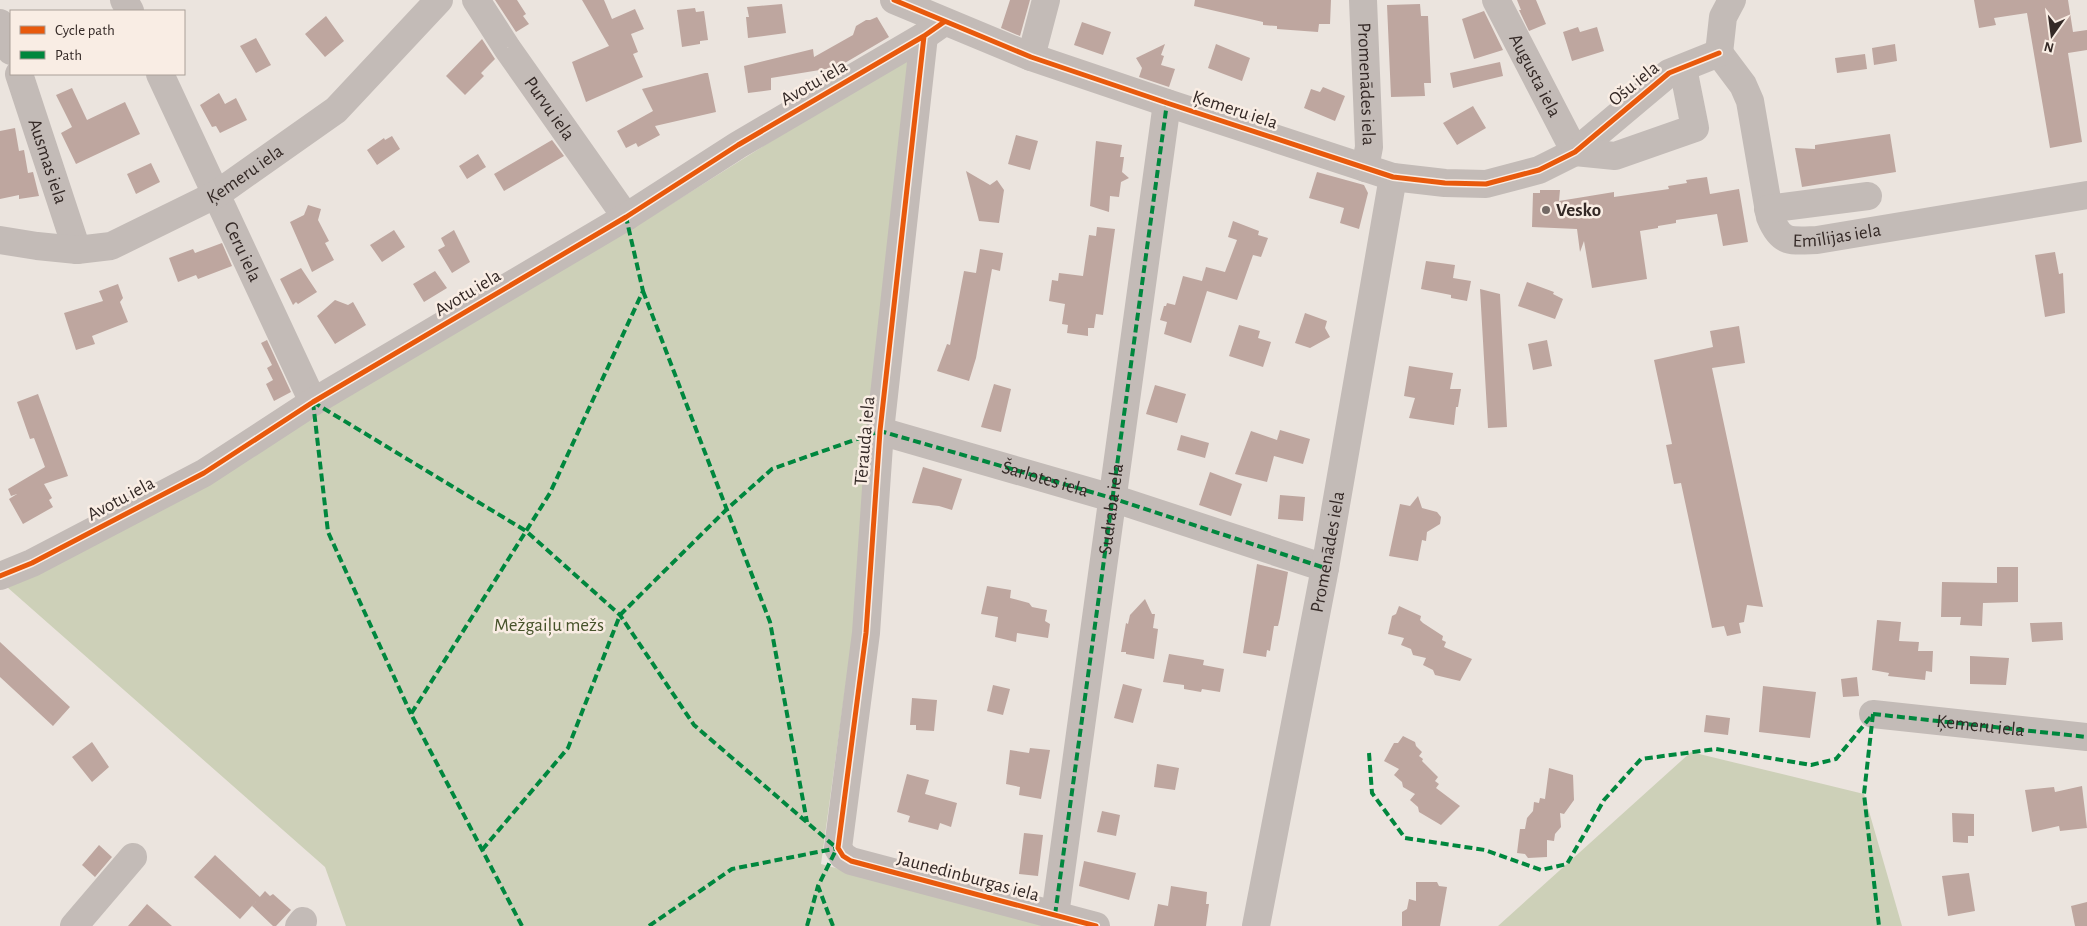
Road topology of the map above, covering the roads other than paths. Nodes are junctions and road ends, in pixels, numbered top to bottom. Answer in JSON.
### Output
{"nodes":[{"id":1,"x":439,"y":0,"type":"edge"},
{"id":2,"x":476,"y":0,"type":"edge"},
{"id":3,"x":894,"y":0,"type":"edge"},
{"id":4,"x":1046,"y":0,"type":"edge"},
{"id":5,"x":1363,"y":0,"type":"edge"},
{"id":6,"x":1496,"y":0,"type":"edge"},
{"id":7,"x":1732,"y":0,"type":"edge"},
{"id":8,"x":0,"y":23,"type":"edge"},
{"id":9,"x":934,"y":29,"type":"junction"},
{"id":10,"x":10,"y":48,"type":"edge"},
{"id":11,"x":1719,"y":53,"type":"junction"},
{"id":12,"x":1031,"y":57,"type":"junction"},
{"id":13,"x":1682,"y":68,"type":"junction"},
{"id":14,"x":19,"y":75,"type":"edge"},
{"id":15,"x":160,"y":75,"type":"edge"},
{"id":16,"x":1167,"y":103,"type":"junction"},
{"id":17,"x":1575,"y":152,"type":"junction"},
{"id":18,"x":1366,"y":168,"type":"junction"},
{"id":19,"x":1393,"y":177,"type":"junction"},
{"id":20,"x":217,"y":194,"type":"junction"},
{"id":21,"x":2087,"y":195,"type":"edge"},
{"id":22,"x":1868,"y":196,"type":"dead end"},
{"id":23,"x":1768,"y":209,"type":"junction"},
{"id":24,"x":626,"y":217,"type":"junction"},
{"id":25,"x":0,"y":240,"type":"edge"},
{"id":26,"x":77,"y":250,"type":"junction"},
{"id":27,"x":313,"y":402,"type":"junction"},
{"id":28,"x":880,"y":431,"type":"junction"},
{"id":29,"x":1112,"y":498,"type":"junction"},
{"id":30,"x":1325,"y":568,"type":"junction"},
{"id":31,"x":0,"y":576,"type":"edge"},
{"id":32,"x":1873,"y":714,"type":"dead end"},
{"id":33,"x":2087,"y":737,"type":"edge"},
{"id":34,"x":838,"y":848,"type":"joint"},
{"id":35,"x":133,"y":857,"type":"dead end"},
{"id":36,"x":1055,"y":915,"type":"junction"},
{"id":37,"x":74,"y":926,"type":"edge"},
{"id":38,"x":1096,"y":926,"type":"edge"},
{"id":39,"x":1256,"y":926,"type":"edge"}],
"edges":[{"from":1,"to":20,"type":"street","name":"Ķemeru iela"},
{"from":2,"to":24,"type":"street","name":"Purvu iela"},
{"from":3,"to":9,"type":"street","name":"Ķemeru iela"},
{"from":4,"to":12,"type":"street"},
{"from":5,"to":18,"type":"street","name":"Promenādes iela"},
{"from":6,"to":17,"type":"street","name":"Augusta iela"},
{"from":7,"to":11,"type":"street"},
{"from":8,"to":10,"type":"street"},
{"from":9,"to":12,"type":"street","name":"Ķemeru iela"},
{"from":9,"to":24,"type":"street","name":"Avotu iela"},
{"from":9,"to":28,"type":"street","name":"Tērauda iela"},
{"from":11,"to":13,"type":"street","name":"Ošu iela"},
{"from":11,"to":23,"type":"street","name":"Emīlijas iela"},
{"from":12,"to":16,"type":"street","name":"Ķemeru iela"},
{"from":13,"to":17,"type":"street","name":"Ošu iela"},
{"from":13,"to":17,"type":"street"},
{"from":14,"to":26,"type":"street","name":"Ausmas iela"},
{"from":15,"to":20,"type":"street","name":"Ceru iela"},
{"from":16,"to":18,"type":"street","name":"Ķemeru iela"},
{"from":16,"to":29,"type":"street","name":"Sudraba iela"},
{"from":17,"to":19,"type":"street","name":"Ķemeru iela"},
{"from":18,"to":19,"type":"street","name":"Ķemeru iela"},
{"from":19,"to":30,"type":"street","name":"Promenādes iela"},
{"from":20,"to":26,"type":"street","name":"Ķemeru iela"},
{"from":20,"to":27,"type":"street","name":"Ceru iela"},
{"from":21,"to":23,"type":"street","name":"Emīlijas iela"},
{"from":22,"to":23,"type":"street"},
{"from":24,"to":27,"type":"street","name":"Avotu iela"},
{"from":25,"to":26,"type":"street","name":"Ķemeru iela"},
{"from":27,"to":31,"type":"street","name":"Avotu iela"},
{"from":28,"to":29,"type":"street","name":"Šarlotes iela"},
{"from":28,"to":34,"type":"street","name":"Tērauda iela"},
{"from":29,"to":30,"type":"street","name":"Šarlotes iela"},
{"from":29,"to":36,"type":"street","name":"Sudraba iela"},
{"from":30,"to":39,"type":"street","name":"Promenādes iela"},
{"from":32,"to":33,"type":"street","name":"Ķemeru iela"},
{"from":34,"to":36,"type":"street","name":"Jaunedinburgas iela"},
{"from":35,"to":37,"type":"street"},
{"from":36,"to":38,"type":"street","name":"Jaunedinburgas iela"}]}
